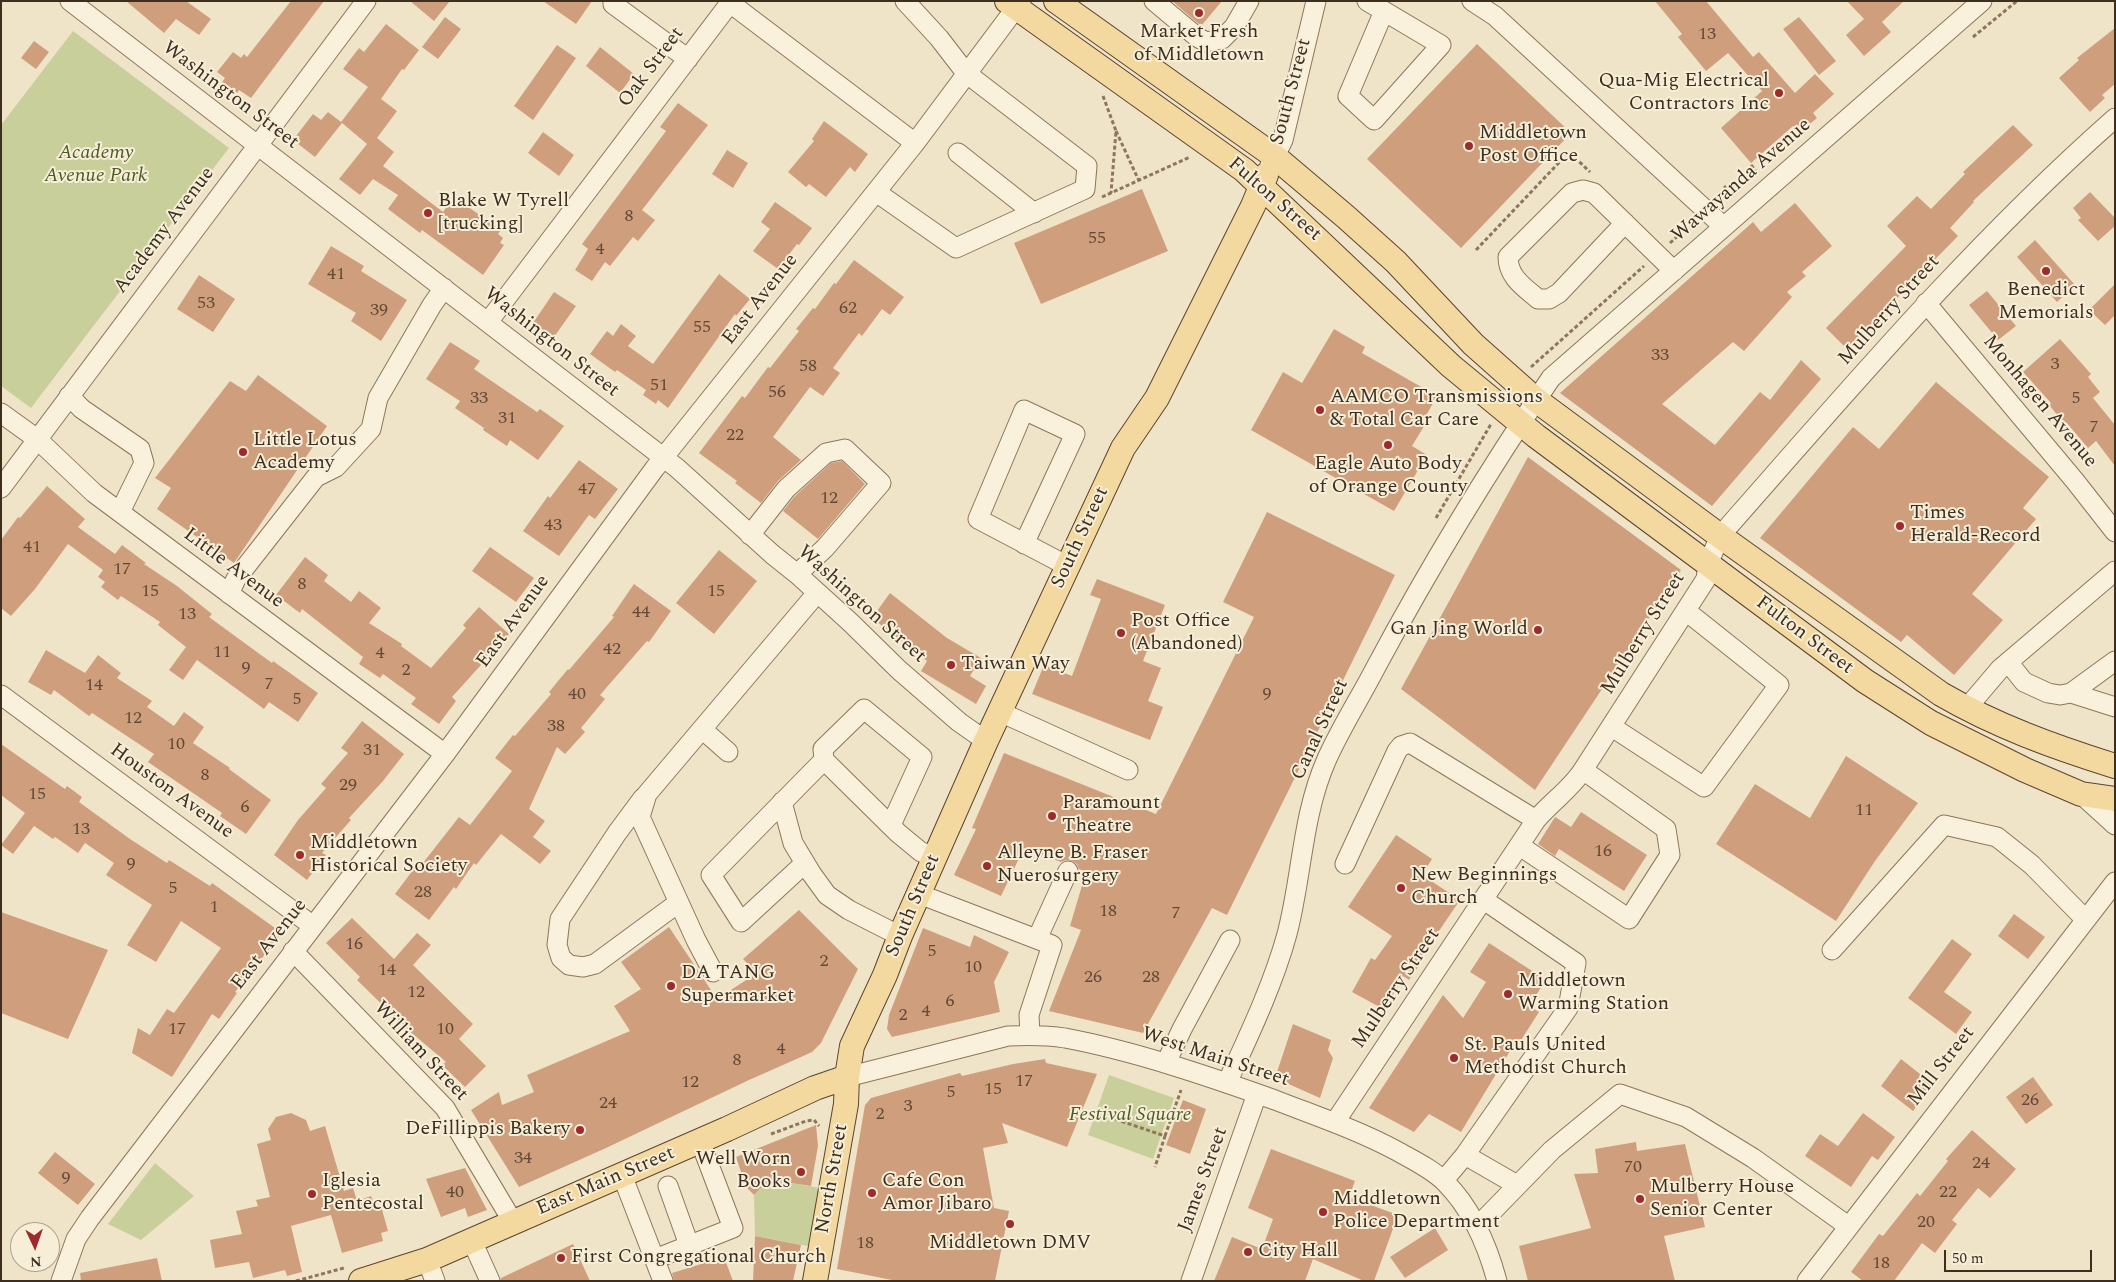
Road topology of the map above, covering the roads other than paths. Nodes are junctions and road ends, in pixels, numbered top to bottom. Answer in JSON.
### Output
{"nodes":[{"id":1,"x":70,"y":1,"type":"edge"},
{"id":2,"x":366,"y":1,"type":"edge"},
{"id":3,"x":613,"y":1,"type":"edge"},
{"id":4,"x":905,"y":1,"type":"edge"},
{"id":5,"x":1056,"y":1,"type":"edge"},
{"id":6,"x":1154,"y":1,"type":"edge"},
{"id":7,"x":1249,"y":1,"type":"edge"},
{"id":8,"x":1316,"y":1,"type":"edge"},
{"id":9,"x":1367,"y":1,"type":"edge"},
{"id":10,"x":1472,"y":1,"type":"edge"},
{"id":11,"x":1982,"y":1,"type":"edge"},
{"id":12,"x":731,"y":2,"type":"edge"},
{"id":13,"x":1015,"y":3,"type":"edge"},
{"id":14,"x":1384,"y":12,"type":"junction"},
{"id":15,"x":688,"y":59,"type":"junction"},
{"id":16,"x":966,"y":73,"type":"junction"},
{"id":17,"x":2115,"y":118,"type":"edge"},
{"id":18,"x":915,"y":143,"type":"junction"},
{"id":19,"x":257,"y":146,"type":"junction"},
{"id":20,"x":958,"y":153,"type":"dead end"},
{"id":21,"x":1267,"y":172,"type":"junction"},
{"id":22,"x":876,"y":192,"type":"junction"},
{"id":23,"x":1034,"y":213,"type":"junction"},
{"id":24,"x":1624,"y":223,"type":"junction"},
{"id":25,"x":1724,"y":227,"type":"junction"},
{"id":26,"x":1674,"y":270,"type":"junction"},
{"id":27,"x":444,"y":288,"type":"junction"},
{"id":28,"x":1926,"y":303,"type":"junction"},
{"id":29,"x":488,"y":322,"type":"junction"},
{"id":30,"x":69,"y":396,"type":"junction"},
{"id":31,"x":1536,"y":400,"type":"junction"},
{"id":32,"x":1,"y":413,"type":"edge"},
{"id":33,"x":1521,"y":423,"type":"junction"},
{"id":34,"x":37,"y":439,"type":"junction"},
{"id":35,"x":664,"y":458,"type":"junction"},
{"id":36,"x":1,"y":488,"type":"edge"},
{"id":37,"x":120,"y":512,"type":"junction"},
{"id":38,"x":2115,"y":532,"type":"edge"},
{"id":39,"x":750,"y":535,"type":"junction"},
{"id":40,"x":1720,"y":536,"type":"junction"},
{"id":41,"x":1024,"y":544,"type":"junction"},
{"id":42,"x":1708,"y":564,"type":"junction"},
{"id":43,"x":1068,"y":567,"type":"junction"},
{"id":44,"x":2115,"y":571,"type":"edge"},
{"id":45,"x":797,"y":574,"type":"junction"},
{"id":46,"x":817,"y":593,"type":"junction"},
{"id":47,"x":229,"y":594,"type":"junction"},
{"id":48,"x":1686,"y":611,"type":"junction"},
{"id":49,"x":2115,"y":661,"type":"edge"},
{"id":50,"x":2008,"y":662,"type":"junction"},
{"id":51,"x":2071,"y":693,"type":"junction"},
{"id":52,"x":1,"y":695,"type":"edge"},
{"id":53,"x":2115,"y":707,"type":"edge"},
{"id":54,"x":1966,"y":709,"type":"junction"},
{"id":55,"x":1000,"y":712,"type":"junction"},
{"id":56,"x":1612,"y":727,"type":"junction"},
{"id":57,"x":702,"y":729,"type":"junction"},
{"id":58,"x":986,"y":741,"type":"junction"},
{"id":59,"x":728,"y":752,"type":"dead end"},
{"id":60,"x":445,"y":754,"type":"junction"},
{"id":61,"x":824,"y":760,"type":"junction"},
{"id":62,"x":2115,"y":766,"type":"edge"},
{"id":63,"x":1128,"y":770,"type":"dead end"},
{"id":64,"x":1583,"y":770,"type":"junction"},
{"id":65,"x":647,"y":794,"type":"junction"},
{"id":66,"x":2081,"y":794,"type":"junction"},
{"id":67,"x":2115,"y":799,"type":"edge"},
{"id":68,"x":782,"y":802,"type":"junction"},
{"id":69,"x":1536,"y":820,"type":"junction"},
{"id":70,"x":2115,"y":824,"type":"edge"},
{"id":71,"x":891,"y":825,"type":"junction"},
{"id":72,"x":1520,"y":846,"type":"junction"},
{"id":73,"x":935,"y":856,"type":"junction"},
{"id":74,"x":805,"y":863,"type":"junction"},
{"id":75,"x":1345,"y":864,"type":"dead end"},
{"id":76,"x":1068,"y":870,"type":"dead end"},
{"id":77,"x":2115,"y":882,"type":"edge"},
{"id":78,"x":919,"y":894,"type":"junction"},
{"id":79,"x":1484,"y":900,"type":"junction"},
{"id":80,"x":678,"y":904,"type":"junction"},
{"id":81,"x":2085,"y":919,"type":"junction"},
{"id":82,"x":313,"y":926,"type":"junction"},
{"id":83,"x":900,"y":936,"type":"junction"},
{"id":84,"x":1037,"y":939,"type":"junction"},
{"id":85,"x":1230,"y":940,"type":"dead end"},
{"id":86,"x":1832,"y":950,"type":"dead end"},
{"id":87,"x":293,"y":951,"type":"junction"},
{"id":88,"x":714,"y":972,"type":"dead end"},
{"id":89,"x":1030,"y":1035,"type":"junction"},
{"id":90,"x":1166,"y":1063,"type":"junction"},
{"id":91,"x":847,"y":1077,"type":"junction"},
{"id":92,"x":1227,"y":1084,"type":"junction"},
{"id":93,"x":1258,"y":1094,"type":"junction"},
{"id":94,"x":1335,"y":1122,"type":"junction"},
{"id":95,"x":700,"y":1141,"type":"junction"},
{"id":96,"x":1464,"y":1155,"type":"junction"},
{"id":97,"x":622,"y":1175,"type":"junction"},
{"id":98,"x":1444,"y":1180,"type":"junction"},
{"id":99,"x":1517,"y":1185,"type":"junction"},
{"id":100,"x":668,"y":1186,"type":"dead end"},
{"id":101,"x":512,"y":1222,"type":"junction"},
{"id":102,"x":1848,"y":1226,"type":"junction"},
{"id":103,"x":1478,"y":1227,"type":"junction"},
{"id":104,"x":472,"y":1241,"type":"junction"},
{"id":105,"x":689,"y":1245,"type":"junction"},
{"id":106,"x":655,"y":1259,"type":"junction"},
{"id":107,"x":431,"y":1271,"type":"edge"},
{"id":108,"x":61,"y":1281,"type":"edge"},
{"id":109,"x":362,"y":1281,"type":"edge"},
{"id":110,"x":490,"y":1281,"type":"edge"},
{"id":111,"x":663,"y":1281,"type":"edge"},
{"id":112,"x":815,"y":1281,"type":"edge"},
{"id":113,"x":1191,"y":1281,"type":"edge"},
{"id":114,"x":1497,"y":1281,"type":"edge"},
{"id":115,"x":1807,"y":1281,"type":"edge"}],
"edges":[{"from":1,"to":19,"type":"street","name":"Washington Street"},
{"from":2,"to":19,"type":"street","name":"Academy Avenue"},
{"from":3,"to":15,"type":"street"},
{"from":4,"to":16,"type":"street"},
{"from":5,"to":21,"type":"main road","name":"Fulton Street"},
{"from":6,"to":7,"type":"street"},
{"from":8,"to":21,"type":"street","name":"South Street"},
{"from":9,"to":14,"type":"street"},
{"from":10,"to":25,"type":"street"},
{"from":11,"to":25,"type":"street","name":"Wawayanda Avenue"},
{"from":12,"to":15,"type":"street","name":"Oak Street"},
{"from":12,"to":18,"type":"street","name":"Oak Street"},
{"from":13,"to":16,"type":"street","name":"East Avenue"},
{"from":13,"to":21,"type":"main road","name":"Fulton Street"},
{"from":14,"to":14,"type":"street"},
{"from":15,"to":29,"type":"street","name":"Oak Street"},
{"from":16,"to":18,"type":"street","name":"East Avenue"},
{"from":16,"to":23,"type":"street"},
{"from":17,"to":28,"type":"street","name":"Mulberry Street"},
{"from":18,"to":22,"type":"street","name":"East Avenue"},
{"from":19,"to":27,"type":"street","name":"Washington Street"},
{"from":19,"to":30,"type":"street","name":"Academy Avenue"},
{"from":20,"to":23,"type":"street"},
{"from":21,"to":31,"type":"main road","name":"Fulton Street"},
{"from":21,"to":33,"type":"main road","name":"Fulton Street"},
{"from":21,"to":43,"type":"main road","name":"South Street"},
{"from":22,"to":23,"type":"street"},
{"from":22,"to":35,"type":"street","name":"East Avenue"},
{"from":24,"to":24,"type":"street"},
{"from":24,"to":26,"type":"street"},
{"from":25,"to":26,"type":"street","name":"Wawayanda Avenue"},
{"from":26,"to":31,"type":"street","name":"Wawayanda Avenue"},
{"from":27,"to":29,"type":"street","name":"Washington Street"},
{"from":27,"to":47,"type":"street"},
{"from":28,"to":38,"type":"street","name":"Monhagen Avenue"},
{"from":28,"to":40,"type":"street","name":"Mulberry Street"},
{"from":29,"to":35,"type":"street","name":"Washington Street"},
{"from":30,"to":34,"type":"street","name":"Academy Avenue"},
{"from":30,"to":37,"type":"street"},
{"from":31,"to":33,"type":"street"},
{"from":31,"to":40,"type":"main road","name":"Fulton Street"},
{"from":32,"to":34,"type":"street","name":"Little Avenue"},
{"from":33,"to":42,"type":"main road","name":"Fulton Street"},
{"from":33,"to":92,"type":"street","name":"Canal Street"},
{"from":34,"to":36,"type":"street","name":"Academy Avenue"},
{"from":34,"to":37,"type":"street","name":"Little Avenue"},
{"from":35,"to":39,"type":"street","name":"Washington Street"},
{"from":35,"to":60,"type":"street","name":"East Avenue"},
{"from":37,"to":47,"type":"street","name":"Little Avenue"},
{"from":39,"to":45,"type":"street","name":"Washington Street"},
{"from":39,"to":45,"type":"street"},
{"from":40,"to":42,"type":"street","name":"Mulberry Street"},
{"from":40,"to":54,"type":"main road","name":"Fulton Street"},
{"from":41,"to":41,"type":"street"},
{"from":41,"to":43,"type":"street"},
{"from":42,"to":48,"type":"street","name":"Mulberry Street"},
{"from":42,"to":66,"type":"main road","name":"Fulton Street"},
{"from":43,"to":55,"type":"main road","name":"South Street"},
{"from":44,"to":50,"type":"street"},
{"from":45,"to":46,"type":"street","name":"Washington Street"},
{"from":46,"to":57,"type":"street"},
{"from":46,"to":58,"type":"street","name":"Washington Street"},
{"from":47,"to":60,"type":"street","name":"Little Avenue"},
{"from":48,"to":56,"type":"street","name":"Mulberry Street"},
{"from":48,"to":56,"type":"street"},
{"from":49,"to":51,"type":"street"},
{"from":50,"to":51,"type":"street"},
{"from":50,"to":54,"type":"street"},
{"from":51,"to":53,"type":"street"},
{"from":52,"to":82,"type":"street","name":"Houston Avenue"},
{"from":54,"to":62,"type":"main road","name":"Fulton Street"},
{"from":55,"to":58,"type":"main road","name":"South Street"},
{"from":55,"to":63,"type":"street"},
{"from":56,"to":64,"type":"street","name":"Mulberry Street"},
{"from":57,"to":59,"type":"street"},
{"from":57,"to":65,"type":"street"},
{"from":58,"to":73,"type":"main road","name":"South Street"},
{"from":60,"to":82,"type":"street","name":"East Avenue"},
{"from":61,"to":68,"type":"street"},
{"from":61,"to":71,"type":"street"},
{"from":61,"to":71,"type":"street"},
{"from":64,"to":69,"type":"street","name":"Mulberry Street"},
{"from":64,"to":72,"type":"street"},
{"from":65,"to":80,"type":"street"},
{"from":65,"to":80,"type":"street"},
{"from":66,"to":67,"type":"main road","name":"Fulton Street"},
{"from":66,"to":70,"type":"street"},
{"from":68,"to":74,"type":"street"},
{"from":68,"to":74,"type":"street"},
{"from":69,"to":72,"type":"street","name":"Mulberry Street"},
{"from":69,"to":75,"type":"street"},
{"from":71,"to":73,"type":"street"},
{"from":72,"to":79,"type":"street","name":"Mulberry Street"},
{"from":73,"to":78,"type":"main road","name":"South Street"},
{"from":74,"to":83,"type":"street"},
{"from":76,"to":84,"type":"street"},
{"from":77,"to":81,"type":"street","name":"Mill Street"},
{"from":78,"to":83,"type":"main road","name":"South Street"},
{"from":78,"to":84,"type":"street"},
{"from":79,"to":94,"type":"street","name":"Mulberry Street"},
{"from":79,"to":96,"type":"street"},
{"from":80,"to":88,"type":"street"},
{"from":81,"to":86,"type":"street"},
{"from":81,"to":102,"type":"street","name":"Mill Street"},
{"from":82,"to":87,"type":"street","name":"East Avenue"},
{"from":83,"to":91,"type":"main road","name":"South Street"},
{"from":84,"to":89,"type":"street"},
{"from":85,"to":90,"type":"street"},
{"from":87,"to":101,"type":"street","name":"William Street"},
{"from":87,"to":108,"type":"street","name":"East Avenue"},
{"from":89,"to":90,"type":"street","name":"West Main Street"},
{"from":89,"to":91,"type":"street","name":"West Main Street"},
{"from":90,"to":92,"type":"street","name":"West Main Street"},
{"from":91,"to":95,"type":"main road","name":"East Main Street"},
{"from":91,"to":112,"type":"main road","name":"North Street"},
{"from":92,"to":93,"type":"street","name":"West Main Street"},
{"from":93,"to":94,"type":"street","name":"West Main Street"},
{"from":93,"to":113,"type":"street","name":"James Street"},
{"from":94,"to":98,"type":"street","name":"West Main Street"},
{"from":95,"to":97,"type":"main road","name":"East Main Street"},
{"from":95,"to":105,"type":"street"},
{"from":96,"to":98,"type":"street"},
{"from":96,"to":99,"type":"street"},
{"from":97,"to":101,"type":"main road","name":"East Main Street"},
{"from":97,"to":106,"type":"street"},
{"from":98,"to":103,"type":"street","name":"West Main Street"},
{"from":99,"to":102,"type":"street"},
{"from":99,"to":103,"type":"street"},
{"from":100,"to":105,"type":"street"},
{"from":101,"to":104,"type":"main road","name":"East Main Street"},
{"from":102,"to":115,"type":"street","name":"Mill Street"},
{"from":103,"to":114,"type":"street","name":"West Main Street"},
{"from":104,"to":107,"type":"main road","name":"East Main Street"},
{"from":104,"to":110,"type":"street"},
{"from":105,"to":106,"type":"street"},
{"from":106,"to":111,"type":"street"},
{"from":107,"to":109,"type":"main road","name":"East Main Street"}]}
